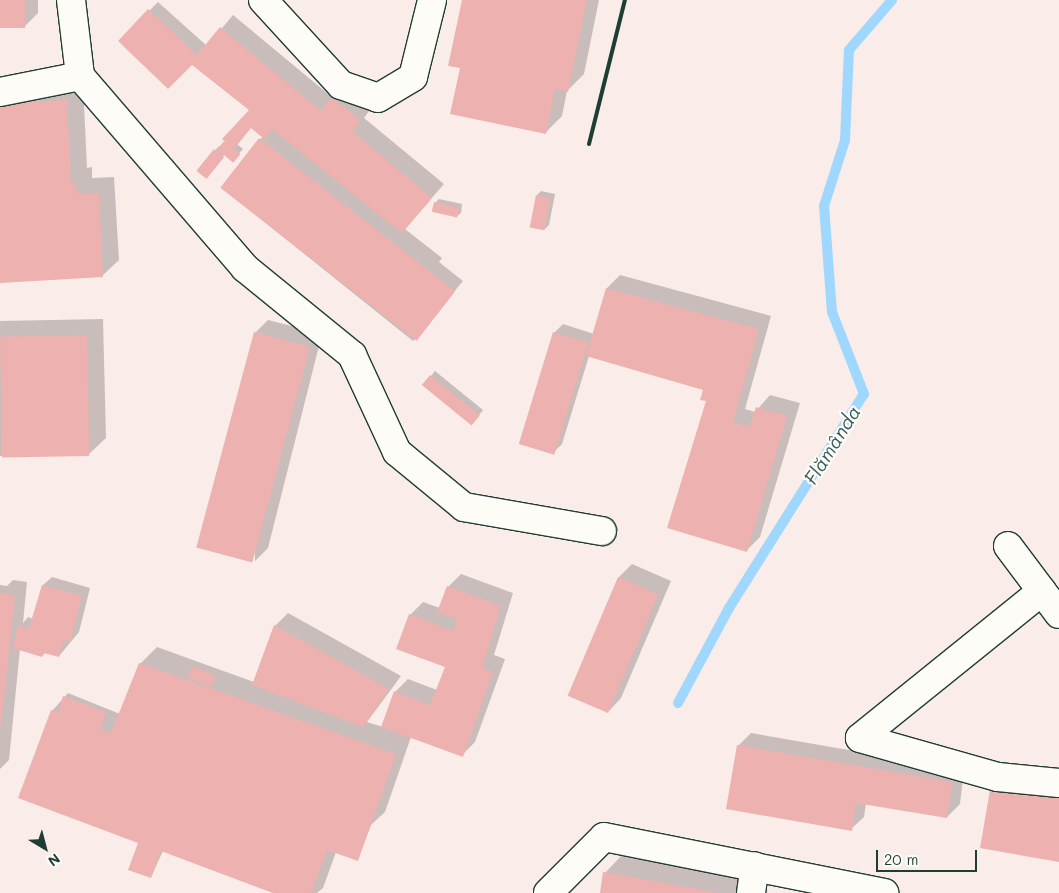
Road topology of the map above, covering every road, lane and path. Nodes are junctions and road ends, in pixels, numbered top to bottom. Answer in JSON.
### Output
{"nodes":[{"id":1,"x":72,"y":0,"type":"edge"},
{"id":2,"x":263,"y":0,"type":"edge"},
{"id":3,"x":432,"y":0,"type":"edge"},
{"id":4,"x":80,"y":76,"type":"junction"},
{"id":5,"x":0,"y":92,"type":"edge"},
{"id":6,"x":602,"y":531,"type":"dead end"},
{"id":7,"x":1008,"y":546,"type":"dead end"},
{"id":8,"x":1042,"y":591,"type":"junction"},
{"id":9,"x":1059,"y":614,"type":"edge"},
{"id":10,"x":1059,"y":783,"type":"edge"},
{"id":11,"x":755,"y":866,"type":"junction"},
{"id":12,"x":548,"y":893,"type":"edge"},
{"id":13,"x":751,"y":893,"type":"edge"},
{"id":14,"x":884,"y":893,"type":"edge"}],
"edges":[{"from":1,"to":4,"type":"lane"},
{"from":2,"to":3,"type":"lane"},
{"from":4,"to":5,"type":"lane"},
{"from":4,"to":6,"type":"lane"},
{"from":7,"to":8,"type":"lane"},
{"from":8,"to":9,"type":"lane"},
{"from":8,"to":10,"type":"lane"},
{"from":11,"to":12,"type":"lane"},
{"from":11,"to":13,"type":"lane"},
{"from":11,"to":14,"type":"lane"}]}
